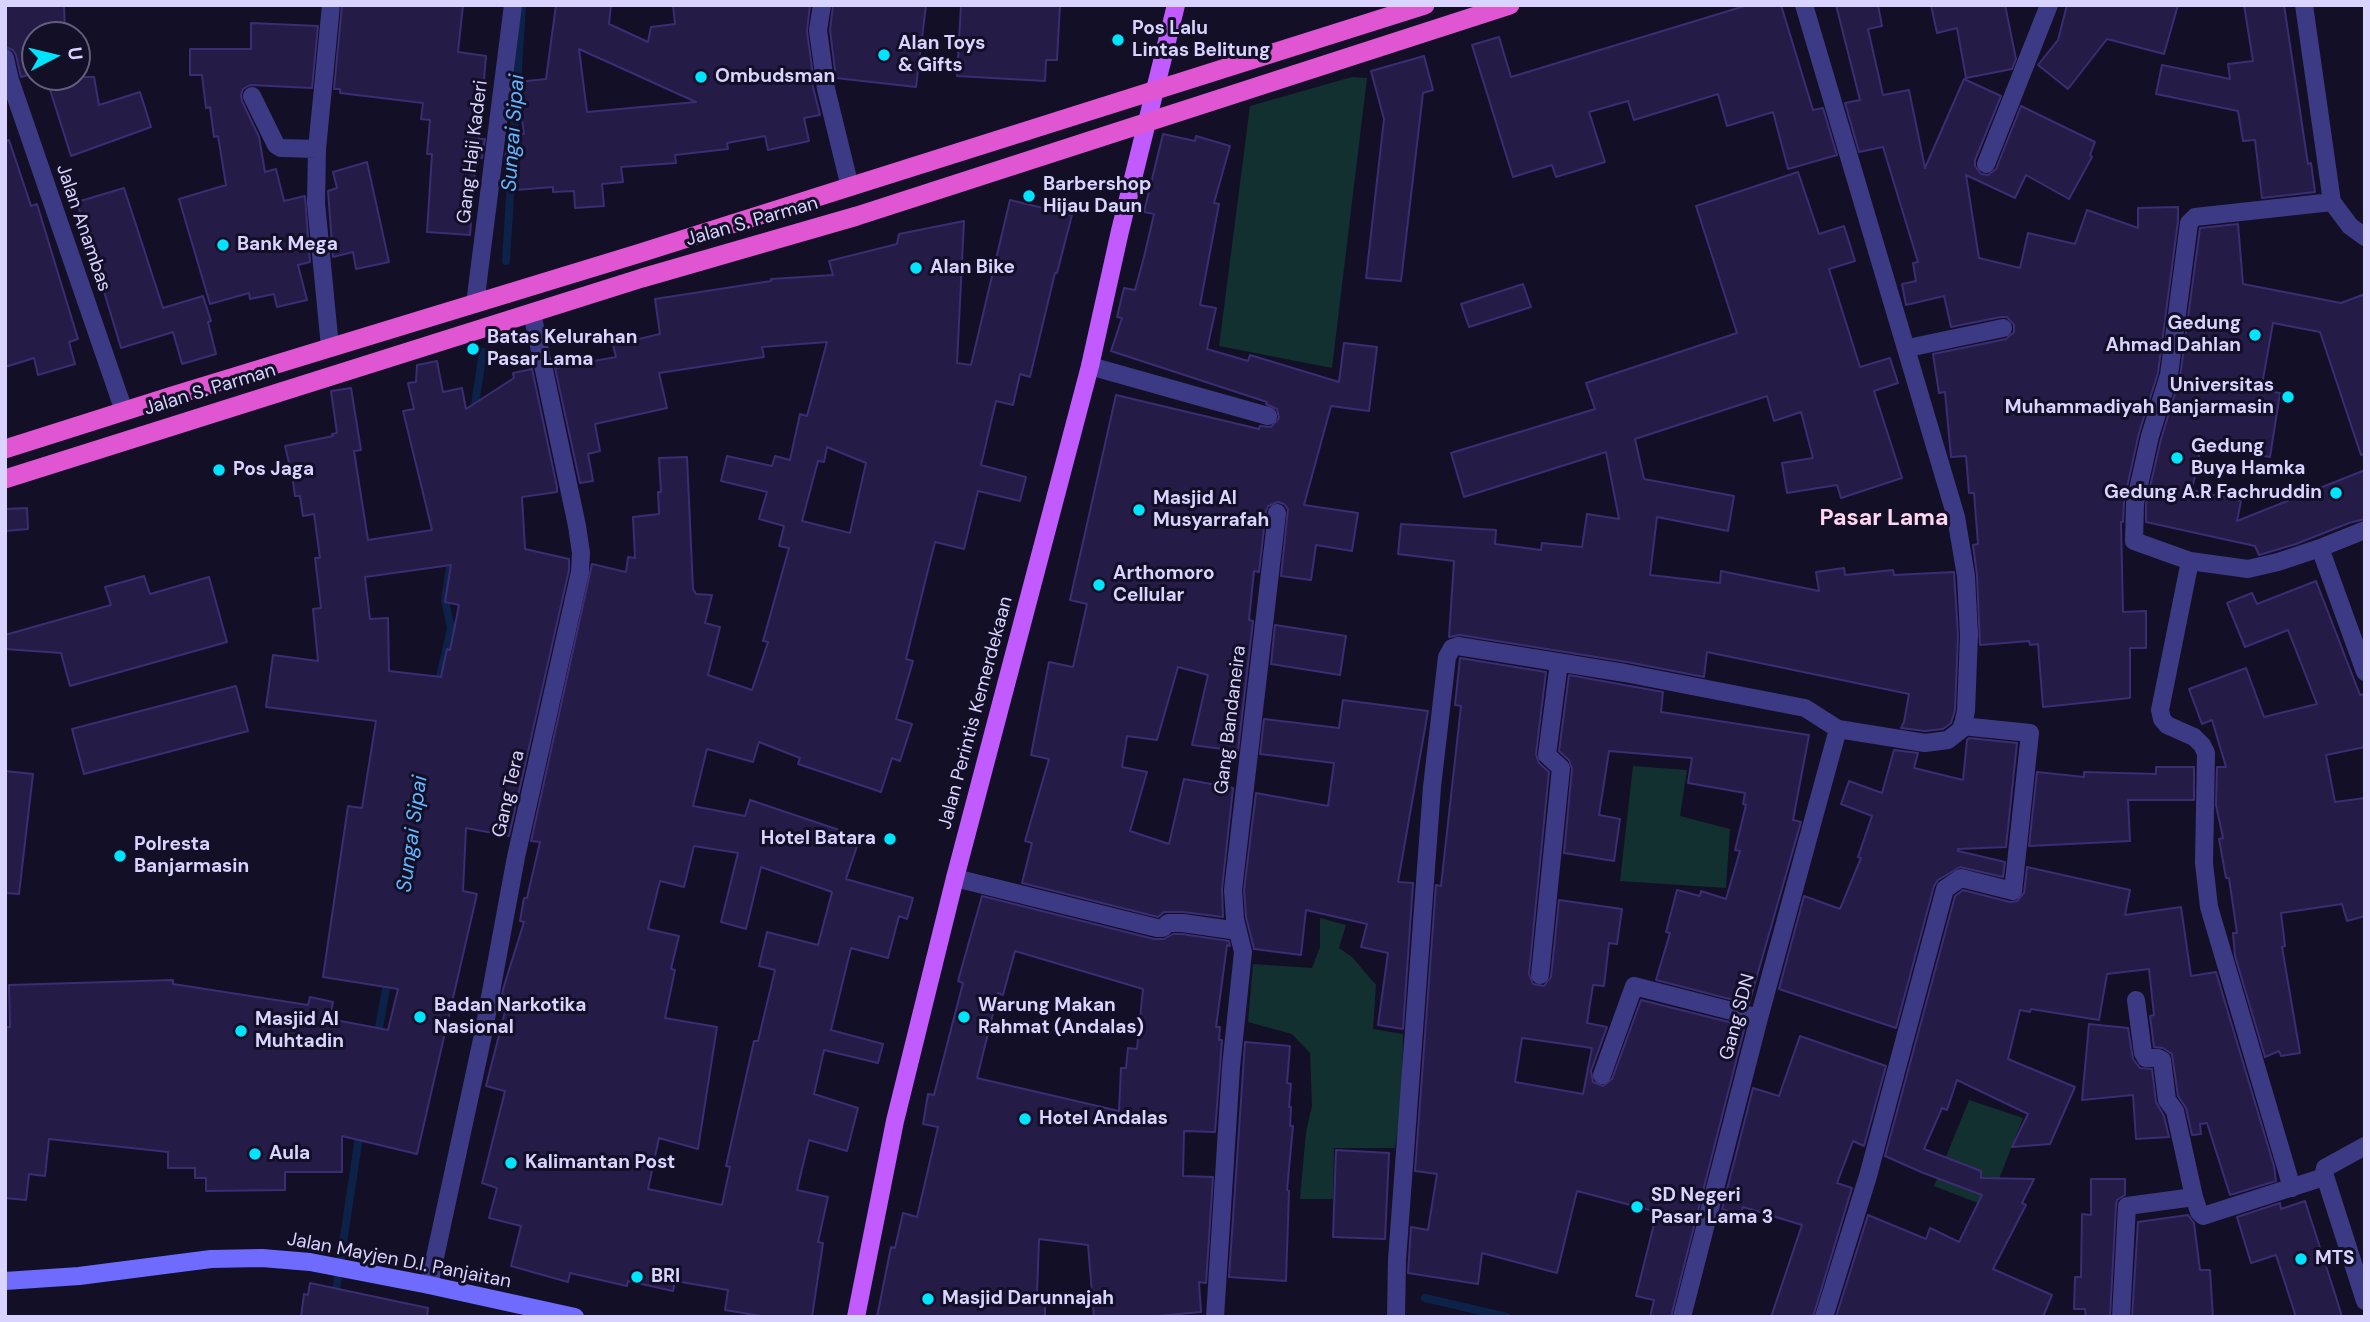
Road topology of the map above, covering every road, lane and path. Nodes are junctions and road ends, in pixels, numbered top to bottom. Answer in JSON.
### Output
{"nodes":[{"id":1,"x":331,"y":5,"type":"edge"},
{"id":2,"x":513,"y":5,"type":"edge"},
{"id":3,"x":822,"y":5,"type":"edge"},
{"id":4,"x":1175,"y":5,"type":"edge"},
{"id":5,"x":1425,"y":5,"type":"edge"},
{"id":6,"x":1510,"y":5,"type":"edge"},
{"id":7,"x":1804,"y":5,"type":"edge"},
{"id":8,"x":2049,"y":5,"type":"edge"},
{"id":9,"x":2304,"y":5,"type":"edge"},
{"id":10,"x":5,"y":58,"type":"edge"},
{"id":11,"x":1156,"y":90,"type":"junction"},
{"id":12,"x":253,"y":96,"type":"dead end"},
{"id":13,"x":1146,"y":122,"type":"junction"},
{"id":14,"x":317,"y":149,"type":"junction"},
{"id":15,"x":1986,"y":164,"type":"dead end"},
{"id":16,"x":850,"y":187,"type":"junction"},
{"id":17,"x":2332,"y":202,"type":"junction"},
{"id":18,"x":2365,"y":237,"type":"edge"},
{"id":19,"x":553,"y":280,"type":"junction"},
{"id":20,"x":475,"y":304,"type":"junction"},
{"id":21,"x":560,"y":304,"type":"junction"},
{"id":22,"x":532,"y":313,"type":"junction"},
{"id":23,"x":2003,"y":328,"type":"dead end"},
{"id":24,"x":330,"y":348,"type":"junction"},
{"id":25,"x":1908,"y":348,"type":"junction"},
{"id":26,"x":1090,"y":366,"type":"junction"},
{"id":27,"x":172,"y":396,"type":"junction"},
{"id":28,"x":124,"y":411,"type":"junction"},
{"id":29,"x":1268,"y":416,"type":"dead end"},
{"id":30,"x":178,"y":424,"type":"junction"},
{"id":31,"x":5,"y":449,"type":"edge"},
{"id":32,"x":5,"y":479,"type":"edge"},
{"id":33,"x":1277,"y":513,"type":"dead end"},
{"id":34,"x":2365,"y":530,"type":"edge"},
{"id":35,"x":2320,"y":548,"type":"junction"},
{"id":36,"x":2190,"y":561,"type":"junction"},
{"id":37,"x":1559,"y":663,"type":"junction"},
{"id":38,"x":2365,"y":672,"type":"edge"},
{"id":39,"x":1962,"y":726,"type":"junction"},
{"id":40,"x":1838,"y":729,"type":"junction"},
{"id":41,"x":955,"y":878,"type":"junction"},
{"id":42,"x":1238,"y":931,"type":"junction"},
{"id":43,"x":1540,"y":975,"type":"dead end"},
{"id":44,"x":2136,"y":1000,"type":"dead end"},
{"id":45,"x":1759,"y":1018,"type":"junction"},
{"id":46,"x":1602,"y":1075,"type":"dead end"},
{"id":47,"x":2365,"y":1146,"type":"edge"},
{"id":48,"x":2324,"y":1177,"type":"junction"},
{"id":49,"x":2292,"y":1188,"type":"junction"},
{"id":50,"x":2194,"y":1197,"type":"junction"},
{"id":51,"x":5,"y":1282,"type":"edge"},
{"id":52,"x":429,"y":1285,"type":"junction"},
{"id":53,"x":2365,"y":1301,"type":"edge"},
{"id":54,"x":575,"y":1317,"type":"edge"},
{"id":55,"x":856,"y":1317,"type":"edge"},
{"id":56,"x":1215,"y":1317,"type":"edge"},
{"id":57,"x":1396,"y":1317,"type":"edge"},
{"id":58,"x":1682,"y":1317,"type":"edge"},
{"id":59,"x":1824,"y":1317,"type":"edge"},
{"id":60,"x":2121,"y":1317,"type":"edge"}],
"edges":[{"from":1,"to":14,"type":"street"},
{"from":2,"to":20,"type":"street","name":"Gang Haji Kaderi"},
{"from":3,"to":16,"type":"street"},
{"from":4,"to":11,"type":"main road","name":"Jalan Perintis Kemerdekaan"},
{"from":5,"to":11,"type":"highway","name":"Jalan S. Parman"},
{"from":6,"to":13,"type":"highway","name":"Jalan S. Parman"},
{"from":7,"to":25,"type":"street"},
{"from":8,"to":15,"type":"street"},
{"from":9,"to":17,"type":"street"},
{"from":10,"to":28,"type":"street","name":"Jalan Anambas"},
{"from":11,"to":13,"type":"main road","name":"Jalan Perintis Kemerdekaan"},
{"from":11,"to":16,"type":"highway","name":"Jalan S. Parman"},
{"from":12,"to":14,"type":"street"},
{"from":13,"to":21,"type":"highway","name":"Jalan S. Parman"},
{"from":13,"to":26,"type":"main road","name":"Jalan Perintis Kemerdekaan"},
{"from":14,"to":24,"type":"street"},
{"from":16,"to":19,"type":"highway","name":"Jalan S. Parman"},
{"from":17,"to":18,"type":"street"},
{"from":17,"to":36,"type":"street"},
{"from":19,"to":20,"type":"highway","name":"Jalan S. Parman"},
{"from":19,"to":21,"type":"highway"},
{"from":20,"to":24,"type":"highway","name":"Jalan S. Parman"},
{"from":21,"to":22,"type":"highway","name":"Jalan S. Parman"},
{"from":22,"to":30,"type":"highway","name":"Jalan S. Parman"},
{"from":22,"to":52,"type":"street","name":"Gang Tera"},
{"from":23,"to":25,"type":"street"},
{"from":24,"to":27,"type":"highway","name":"Jalan S. Parman"},
{"from":25,"to":39,"type":"street"},
{"from":26,"to":29,"type":"street"},
{"from":26,"to":41,"type":"main road","name":"Jalan Perintis Kemerdekaan"},
{"from":27,"to":28,"type":"highway","name":"Jalan S. Parman"},
{"from":27,"to":30,"type":"highway"},
{"from":28,"to":31,"type":"highway","name":"Jalan S. Parman"},
{"from":30,"to":32,"type":"highway","name":"Jalan S. Parman"},
{"from":33,"to":42,"type":"street","name":"Gang Bandaneira"},
{"from":34,"to":35,"type":"street"},
{"from":35,"to":36,"type":"street"},
{"from":35,"to":38,"type":"street"},
{"from":36,"to":49,"type":"street"},
{"from":37,"to":40,"type":"street"},
{"from":37,"to":43,"type":"street"},
{"from":37,"to":57,"type":"street"},
{"from":39,"to":40,"type":"street"},
{"from":39,"to":59,"type":"street"},
{"from":40,"to":45,"type":"street","name":"Gang SDN"},
{"from":41,"to":42,"type":"street"},
{"from":41,"to":55,"type":"main road","name":"Jalan Perintis Kemerdekaan"},
{"from":42,"to":56,"type":"street","name":"Gang Bandaneira"},
{"from":44,"to":50,"type":"street"},
{"from":45,"to":46,"type":"street"},
{"from":45,"to":58,"type":"street","name":"Gang SDN"},
{"from":47,"to":48,"type":"street"},
{"from":48,"to":49,"type":"street"},
{"from":48,"to":53,"type":"street"},
{"from":49,"to":50,"type":"street"},
{"from":50,"to":60,"type":"street"},
{"from":51,"to":52,"type":"main road","name":"Jalan Mayjen D.I. Panjaitan"},
{"from":52,"to":54,"type":"main road","name":"Jalan Mayjen D.I. Panjaitan"}]}
